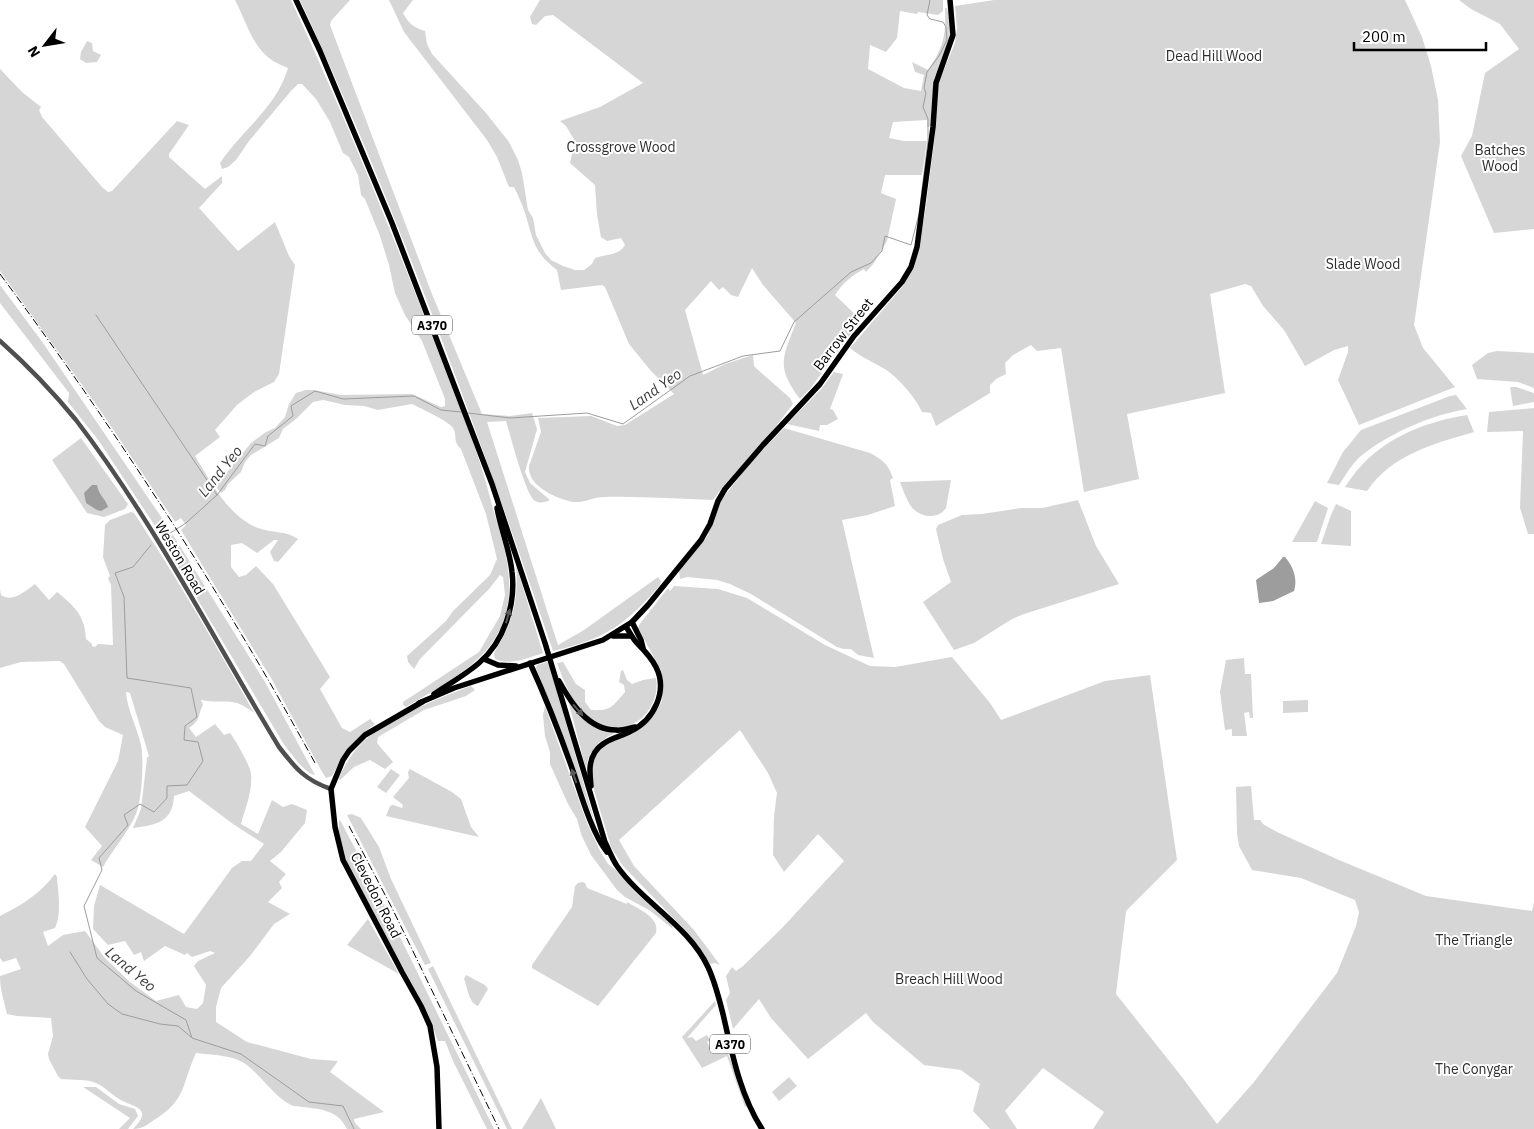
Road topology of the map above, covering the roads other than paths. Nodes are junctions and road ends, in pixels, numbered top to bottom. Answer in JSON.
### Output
{"nodes":[{"id":1,"x":296,"y":0,"type":"edge"},
{"id":2,"x":950,"y":0,"type":"edge"},
{"id":3,"x":0,"y":341,"type":"edge"},
{"id":4,"x":492,"y":484,"type":"junction"},
{"id":5,"x":632,"y":622,"type":"junction"},
{"id":6,"x":626,"y":627,"type":"junction"},
{"id":7,"x":631,"y":636,"type":"junction"},
{"id":8,"x":611,"y":637,"type":"junction"},
{"id":9,"x":643,"y":648,"type":"junction"},
{"id":10,"x":484,"y":658,"type":"junction"},
{"id":11,"x":530,"y":662,"type":"junction"},
{"id":12,"x":518,"y":666,"type":"junction"},
{"id":13,"x":553,"y":668,"type":"junction"},
{"id":14,"x":471,"y":670,"type":"junction"},
{"id":15,"x":504,"y":672,"type":"junction"},
{"id":16,"x":419,"y":703,"type":"junction"},
{"id":17,"x":640,"y":726,"type":"junction"},
{"id":18,"x":331,"y":789,"type":"junction"},
{"id":19,"x":592,"y":800,"type":"junction"},
{"id":20,"x":613,"y":860,"type":"junction"},
{"id":21,"x":439,"y":1129,"type":"edge"},
{"id":22,"x":762,"y":1129,"type":"edge"}],
"edges":[{"from":1,"to":4,"type":"main road","number":"A370"},
{"from":2,"to":5,"type":"main road","name":"Barrow Street"},
{"from":3,"to":18,"type":"street","name":"Weston Road"},
{"from":10,"to":4,"type":"main road","one_way":true},
{"from":4,"to":13,"type":"main road","number":"A370"},
{"from":5,"to":6,"type":"main road","name":"Barrow Street"},
{"from":5,"to":9,"type":"main road"},
{"from":6,"to":7,"type":"main road"},
{"from":6,"to":8,"type":"main road","name":"Clevedon Road"},
{"from":7,"to":8,"type":"main road"},
{"from":7,"to":9,"type":"main road"},
{"from":8,"to":11,"type":"main road","name":"Clevedon Road"},
{"from":9,"to":17,"type":"main road"},
{"from":10,"to":12,"type":"main road","name":"Clevedon Road"},
{"from":10,"to":14,"type":"main road","name":"Clevedon Road"},
{"from":11,"to":12,"type":"main road","name":"Clevedon Road"},
{"from":20,"to":11,"type":"main road","one_way":true},
{"from":12,"to":15,"type":"main road","name":"Clevedon Road"},
{"from":13,"to":17,"type":"main road","one_way":true},
{"from":13,"to":19,"type":"main road","number":"A370"},
{"from":14,"to":15,"type":"main road","name":"Clevedon Road"},
{"from":14,"to":16,"type":"main road","name":"Clevedon Road"},
{"from":15,"to":16,"type":"main road","name":"Clevedon Road"},
{"from":16,"to":18,"type":"main road","name":"Clevedon Road"},
{"from":17,"to":19,"type":"main road"},
{"from":18,"to":21,"type":"main road","name":"Clevedon Road"},
{"from":19,"to":20,"type":"main road","number":"A370"},
{"from":20,"to":22,"type":"main road","number":"A370"}]}
